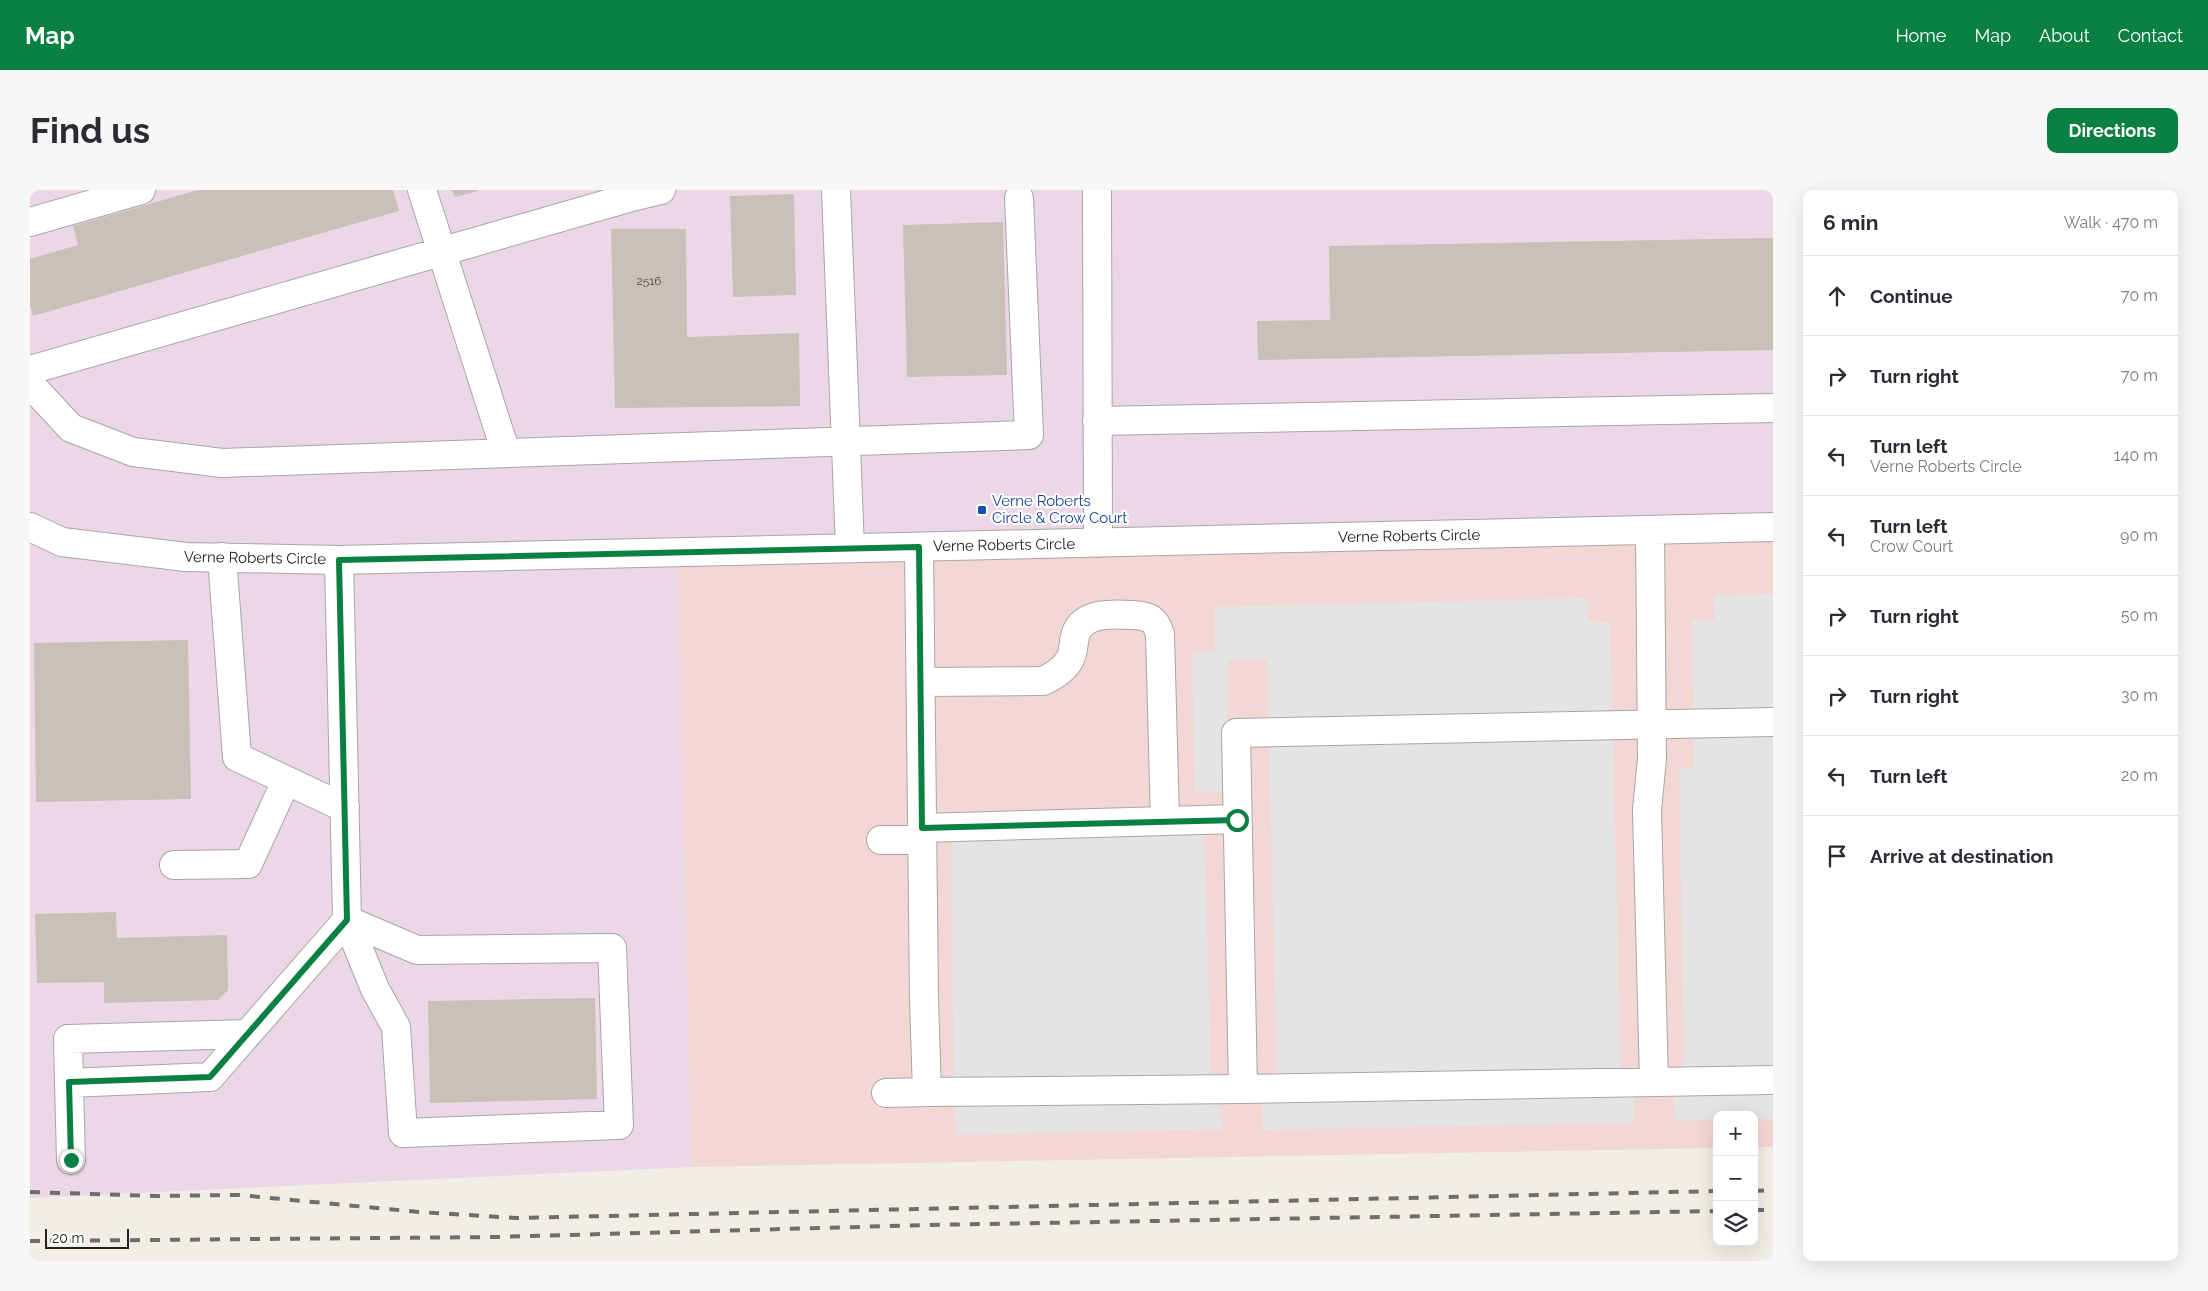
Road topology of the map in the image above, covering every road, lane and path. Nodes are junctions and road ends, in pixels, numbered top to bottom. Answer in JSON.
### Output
{"nodes":[{"id":1,"x":141,"y":190,"type":"edge"},
{"id":2,"x":422,"y":190,"type":"edge"},
{"id":3,"x":661,"y":190,"type":"edge"},
{"id":4,"x":836,"y":190,"type":"edge"},
{"id":5,"x":1097,"y":190,"type":"edge"},
{"id":6,"x":627,"y":194,"type":"edge"},
{"id":7,"x":1019,"y":198,"type":"dead end"},
{"id":8,"x":30,"y":222,"type":"edge"},
{"id":9,"x":442,"y":252,"type":"junction"},
{"id":10,"x":30,"y":370,"type":"edge"},
{"id":11,"x":30,"y":384,"type":"edge"},
{"id":12,"x":1773,"y":408,"type":"edge"},
{"id":13,"x":1098,"y":421,"type":"junction"},
{"id":14,"x":847,"y":441,"type":"junction"},
{"id":15,"x":506,"y":453,"type":"junction"},
{"id":16,"x":30,"y":527,"type":"edge"},
{"id":17,"x":1773,"y":527,"type":"edge"},
{"id":18,"x":1650,"y":530,"type":"junction"},
{"id":19,"x":1098,"y":543,"type":"junction"},
{"id":20,"x":919,"y":547,"type":"junction"},
{"id":21,"x":850,"y":548,"type":"junction"},
{"id":22,"x":222,"y":557,"type":"junction"},
{"id":23,"x":339,"y":560,"type":"junction"},
{"id":24,"x":921,"y":682,"type":"junction"},
{"id":25,"x":1773,"y":722,"type":"edge"},
{"id":26,"x":1651,"y":724,"type":"junction"},
{"id":27,"x":286,"y":781,"type":"junction"},
{"id":28,"x":345,"y":808,"type":"junction"},
{"id":29,"x":1237,"y":820,"type":"junction"},
{"id":30,"x":1165,"y":821,"type":"junction"},
{"id":31,"x":922,"y":834,"type":"junction"},
{"id":32,"x":881,"y":840,"type":"dead end"},
{"id":33,"x":174,"y":865,"type":"dead end"},
{"id":34,"x":347,"y":920,"type":"junction"},
{"id":35,"x":248,"y":1034,"type":"junction"},
{"id":36,"x":1773,"y":1080,"type":"edge"},
{"id":37,"x":69,"y":1082,"type":"junction"},
{"id":38,"x":1654,"y":1082,"type":"junction"},
{"id":39,"x":1243,"y":1089,"type":"junction"},
{"id":40,"x":927,"y":1092,"type":"junction"},
{"id":41,"x":886,"y":1093,"type":"dead end"},
{"id":42,"x":71,"y":1160,"type":"dead end"}],
"edges":[{"from":1,"to":8,"type":"street"},
{"from":2,"to":9,"type":"street"},
{"from":3,"to":6,"type":"street"},
{"from":4,"to":14,"type":"street"},
{"from":5,"to":13,"type":"street"},
{"from":6,"to":9,"type":"street"},
{"from":7,"to":14,"type":"street"},
{"from":9,"to":10,"type":"street"},
{"from":9,"to":15,"type":"street"},
{"from":11,"to":15,"type":"street"},
{"from":12,"to":13,"type":"street"},
{"from":13,"to":19,"type":"street"},
{"from":14,"to":15,"type":"street"},
{"from":14,"to":21,"type":"street"},
{"from":16,"to":22,"type":"street","name":"Verne Roberts Circle"},
{"from":17,"to":18,"type":"street","name":"Verne Roberts Circle"},
{"from":18,"to":19,"type":"street","name":"Verne Roberts Circle"},
{"from":18,"to":26,"type":"street"},
{"from":19,"to":20,"type":"street","name":"Verne Roberts Circle"},
{"from":20,"to":21,"type":"street","name":"Verne Roberts Circle"},
{"from":20,"to":24,"type":"street"},
{"from":21,"to":23,"type":"street","name":"Verne Roberts Circle"},
{"from":22,"to":23,"type":"street","name":"Verne Roberts Circle"},
{"from":22,"to":27,"type":"street"},
{"from":23,"to":28,"type":"street"},
{"from":24,"to":30,"type":"street"},
{"from":24,"to":31,"type":"street"},
{"from":25,"to":26,"type":"street"},
{"from":26,"to":29,"type":"street"},
{"from":26,"to":38,"type":"street"},
{"from":27,"to":28,"type":"street"},
{"from":27,"to":33,"type":"street"},
{"from":28,"to":34,"type":"street"},
{"from":29,"to":30,"type":"street"},
{"from":29,"to":39,"type":"street"},
{"from":30,"to":31,"type":"street"},
{"from":31,"to":32,"type":"street"},
{"from":31,"to":40,"type":"street"},
{"from":34,"to":34,"type":"street"},
{"from":34,"to":35,"type":"street"},
{"from":35,"to":37,"type":"street"},
{"from":35,"to":37,"type":"street"},
{"from":36,"to":38,"type":"street"},
{"from":37,"to":42,"type":"street"},
{"from":38,"to":39,"type":"street"},
{"from":39,"to":40,"type":"street"},
{"from":40,"to":41,"type":"street"}]}
